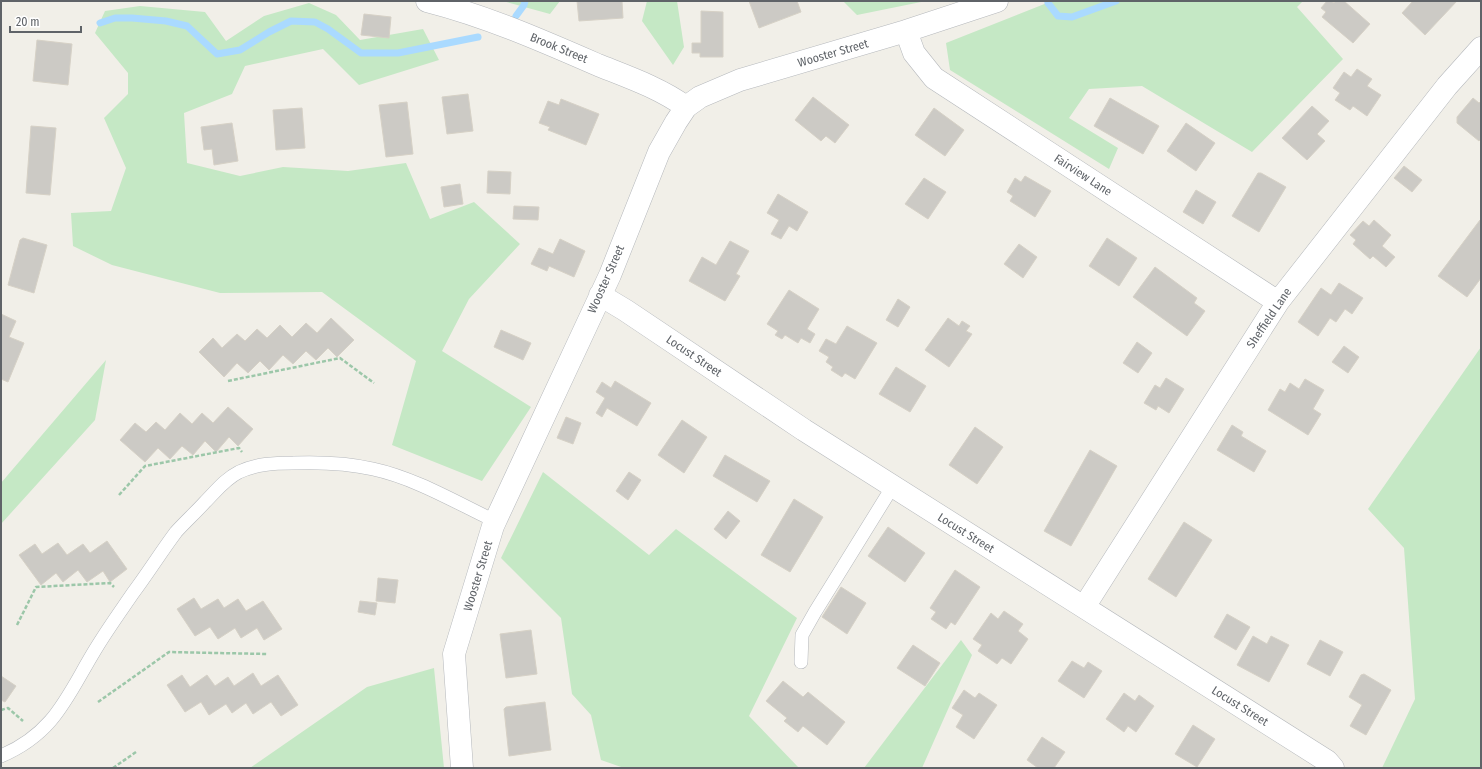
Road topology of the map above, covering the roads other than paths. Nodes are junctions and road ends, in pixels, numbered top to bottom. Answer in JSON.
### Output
{"nodes":[{"id":1,"x":428,"y":1,"type":"edge"},
{"id":2,"x":997,"y":1,"type":"edge"},
{"id":3,"x":906,"y":31,"type":"junction"},
{"id":4,"x":1481,"y":48,"type":"edge"},
{"id":5,"x":686,"y":107,"type":"junction"},
{"id":6,"x":600,"y":295,"type":"junction"},
{"id":7,"x":1278,"y":302,"type":"junction"},
{"id":8,"x":893,"y":486,"type":"junction"},
{"id":9,"x":495,"y":521,"type":"junction"},
{"id":10,"x":1084,"y":607,"type":"junction"},
{"id":11,"x":802,"y":662,"type":"dead end"},
{"id":12,"x":1,"y":756,"type":"edge"},
{"id":13,"x":462,"y":768,"type":"edge"},
{"id":14,"x":1333,"y":768,"type":"edge"}],
"edges":[{"from":1,"to":5,"type":"street","name":"Brook Street"},
{"from":2,"to":3,"type":"street","name":"Wooster Street"},
{"from":3,"to":5,"type":"street","name":"Wooster Street"},
{"from":3,"to":7,"type":"street","name":"Fairview Lane"},
{"from":4,"to":7,"type":"street","name":"Sheffield Lane"},
{"from":5,"to":6,"type":"street","name":"Wooster Street"},
{"from":6,"to":8,"type":"street","name":"Locust Street"},
{"from":6,"to":9,"type":"street","name":"Wooster Street"},
{"from":7,"to":10,"type":"street","name":"Sheffield Lane"},
{"from":8,"to":10,"type":"street","name":"Locust Street"},
{"from":8,"to":11,"type":"lane"},
{"from":9,"to":12,"type":"lane"},
{"from":9,"to":13,"type":"street","name":"Wooster Street"},
{"from":10,"to":14,"type":"street","name":"Locust Street"}]}
